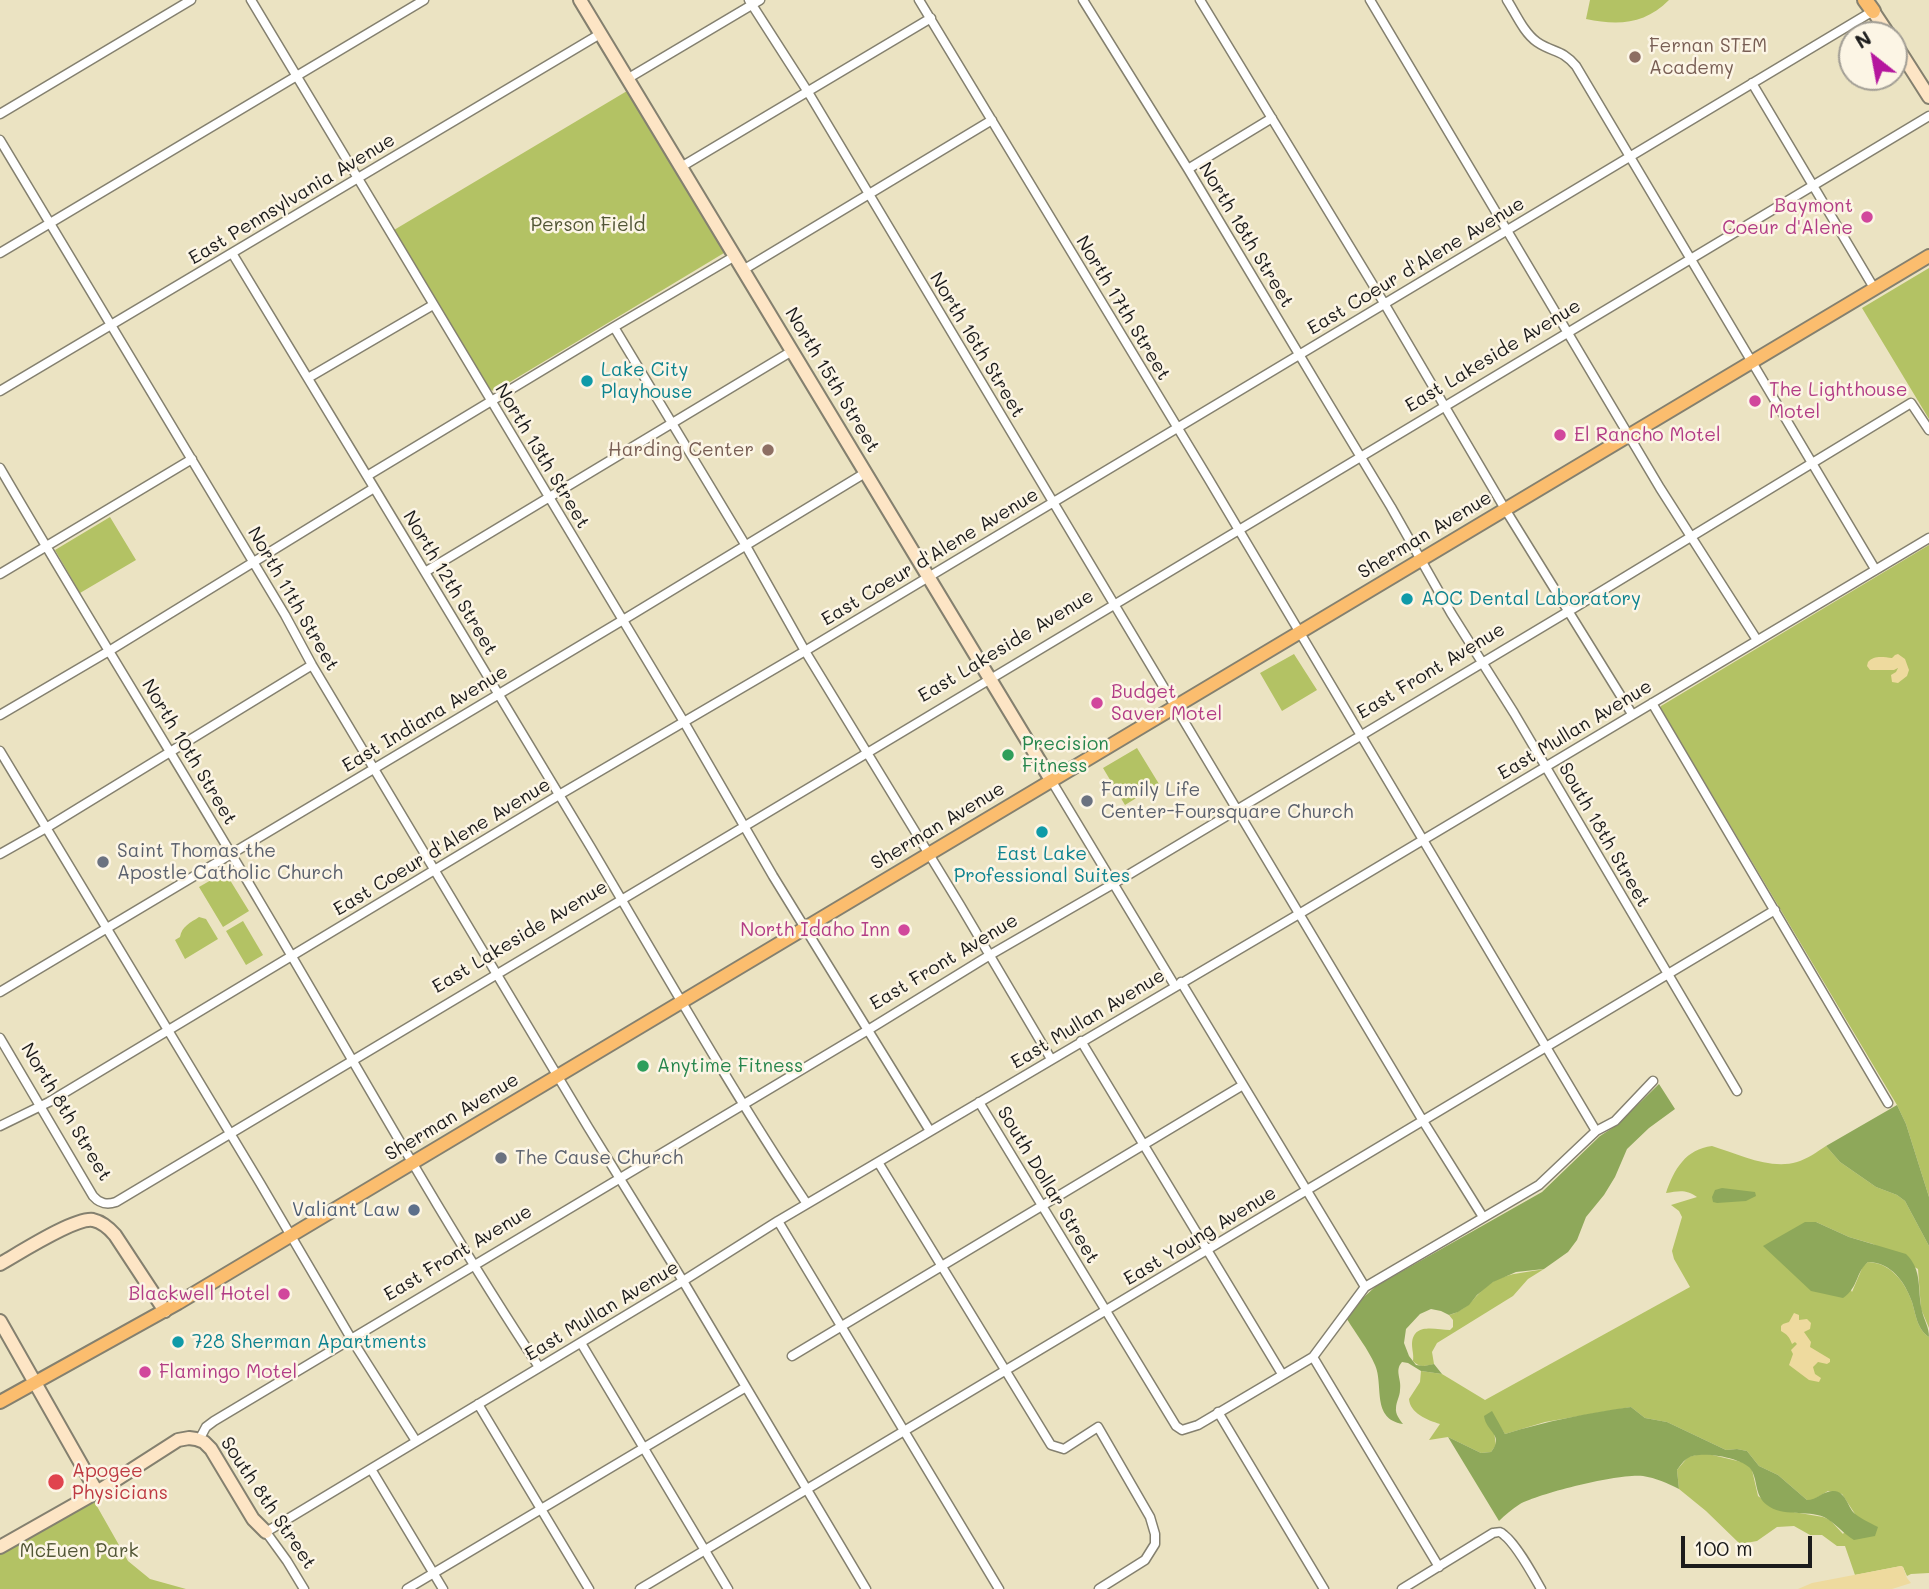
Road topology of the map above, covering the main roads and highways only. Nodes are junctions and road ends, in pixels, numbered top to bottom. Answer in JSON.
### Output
{"nodes":[{"id":1,"x":580,"y":0,"type":"edge"},
{"id":2,"x":1869,"y":5,"type":"edge"},
{"id":3,"x":1880,"y":21,"type":"edge"},
{"id":4,"x":1908,"y":64,"type":"edge"},
{"id":5,"x":1929,"y":97,"type":"edge"},
{"id":6,"x":1929,"y":256,"type":"edge"},
{"id":7,"x":1051,"y":780,"type":"junction"},
{"id":8,"x":0,"y":1264,"type":"edge"},
{"id":9,"x":165,"y":1311,"type":"junction"},
{"id":10,"x":0,"y":1321,"type":"edge"},
{"id":11,"x":35,"y":1382,"type":"junction"},
{"id":12,"x":0,"y":1402,"type":"edge"},
{"id":13,"x":97,"y":1492,"type":"junction"},
{"id":14,"x":266,"y":1532,"type":"road end"},
{"id":15,"x":0,"y":1547,"type":"edge"}],
"edges":[{"from":1,"to":7,"type":"main road","name":"North 15th Street"},
{"from":2,"to":3,"type":"main road"},
{"from":4,"to":5,"type":"main road"},
{"from":6,"to":7,"type":"main road","name":"Sherman Avenue"},
{"from":7,"to":9,"type":"main road","name":"Sherman Avenue"},
{"from":8,"to":9,"type":"main road"},
{"from":9,"to":11,"type":"main road","name":"Sherman Avenue"},
{"from":10,"to":11,"type":"main road"},
{"from":11,"to":12,"type":"main road","name":"Sherman Avenue"},
{"from":11,"to":13,"type":"main road"},
{"from":13,"to":14,"type":"main road","name":"South 8th Street"},
{"from":13,"to":15,"type":"main road"}]}
